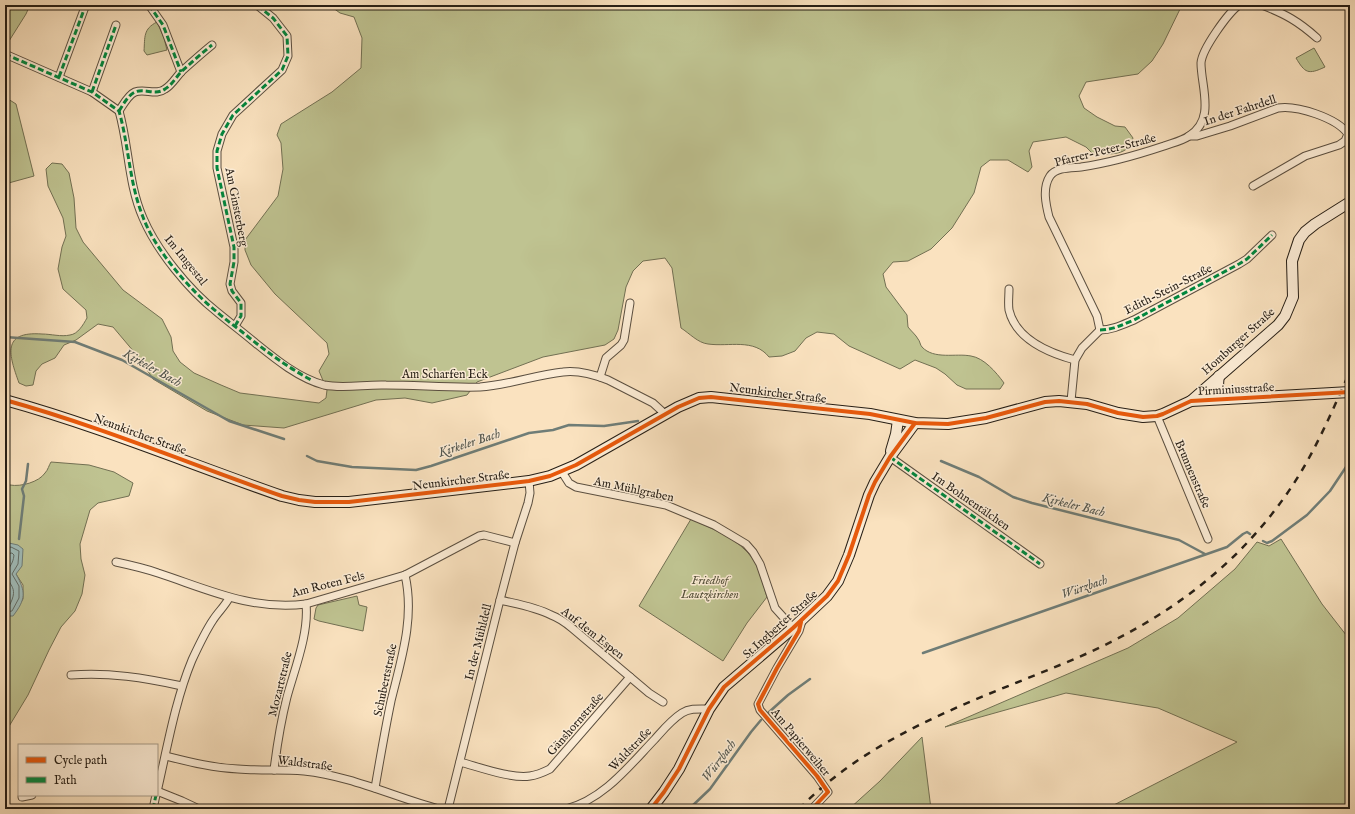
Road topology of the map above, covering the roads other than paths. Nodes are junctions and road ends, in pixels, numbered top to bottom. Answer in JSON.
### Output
{"nodes":[{"id":1,"x":149,"y":5,"type":"edge"},
{"id":2,"x":257,"y":5,"type":"edge"},
{"id":3,"x":1239,"y":5,"type":"edge"},
{"id":4,"x":1262,"y":5,"type":"edge"},
{"id":5,"x":85,"y":7,"type":"dead end"},
{"id":6,"x":116,"y":25,"type":"dead end"},
{"id":7,"x":1317,"y":38,"type":"dead end"},
{"id":8,"x":212,"y":44,"type":"dead end"},
{"id":9,"x":5,"y":54,"type":"edge"},
{"id":10,"x":181,"y":72,"type":"junction"},
{"id":11,"x":59,"y":77,"type":"junction"},
{"id":12,"x":92,"y":92,"type":"junction"},
{"id":13,"x":119,"y":111,"type":"junction"},
{"id":14,"x":1189,"y":136,"type":"junction"},
{"id":15,"x":1253,"y":186,"type":"dead end"},
{"id":16,"x":1350,"y":202,"type":"edge"},
{"id":17,"x":1272,"y":235,"type":"dead end"},
{"id":18,"x":1009,"y":289,"type":"dead end"},
{"id":19,"x":630,"y":303,"type":"dead end"},
{"id":20,"x":235,"y":326,"type":"junction"},
{"id":21,"x":1100,"y":330,"type":"junction"},
{"id":22,"x":1075,"y":360,"type":"junction"},
{"id":23,"x":1219,"y":376,"type":"junction"},
{"id":24,"x":600,"y":377,"type":"junction"},
{"id":25,"x":5,"y":379,"type":"edge"},
{"id":26,"x":313,"y":381,"type":"joint"},
{"id":27,"x":5,"y":387,"type":"edge"},
{"id":28,"x":1350,"y":392,"type":"edge"},
{"id":29,"x":1227,"y":399,"type":"junction"},
{"id":30,"x":5,"y":400,"type":"edge"},
{"id":31,"x":1191,"y":401,"type":"junction"},
{"id":32,"x":1071,"y":402,"type":"junction"},
{"id":33,"x":665,"y":414,"type":"junction"},
{"id":34,"x":1157,"y":416,"type":"junction"},
{"id":35,"x":898,"y":420,"type":"junction"},
{"id":36,"x":915,"y":423,"type":"junction"},
{"id":37,"x":890,"y":457,"type":"junction"},
{"id":38,"x":562,"y":472,"type":"junction"},
{"id":39,"x":529,"y":481,"type":"junction"},
{"id":40,"x":1208,"y":539,"type":"dead end"},
{"id":41,"x":515,"y":543,"type":"junction"},
{"id":42,"x":116,"y":562,"type":"dead end"},
{"id":43,"x":1040,"y":564,"type":"dead end"},
{"id":44,"x":405,"y":575,"type":"junction"},
{"id":45,"x":229,"y":598,"type":"junction"},
{"id":46,"x":500,"y":600,"type":"junction"},
{"id":47,"x":306,"y":604,"type":"junction"},
{"id":48,"x":802,"y":620,"type":"junction"},
{"id":49,"x":793,"y":628,"type":"junction"},
{"id":50,"x":71,"y":675,"type":"dead end"},
{"id":51,"x":630,"y":677,"type":"junction"},
{"id":52,"x":182,"y":686,"type":"junction"},
{"id":53,"x":663,"y":702,"type":"dead end"},
{"id":54,"x":709,"y":709,"type":"junction"},
{"id":55,"x":166,"y":756,"type":"junction"},
{"id":56,"x":460,"y":762,"type":"junction"},
{"id":57,"x":274,"y":770,"type":"junction"},
{"id":58,"x":158,"y":788,"type":"edge"},
{"id":59,"x":375,"y":788,"type":"junction"},
{"id":60,"x":158,"y":792,"type":"edge"},
{"id":61,"x":27,"y":796,"type":"edge"},
{"id":62,"x":156,"y":796,"type":"edge"},
{"id":63,"x":22,"y":797,"type":"dead end"},
{"id":64,"x":153,"y":809,"type":"edge"},
{"id":65,"x":199,"y":809,"type":"edge"},
{"id":66,"x":439,"y":809,"type":"edge"},
{"id":67,"x":448,"y":809,"type":"edge"},
{"id":68,"x":566,"y":809,"type":"edge"},
{"id":69,"x":651,"y":809,"type":"edge"},
{"id":70,"x":812,"y":809,"type":"edge"}],
"edges":[{"from":1,"to":10,"type":"street"},
{"from":2,"to":20,"type":"street","name":"Am Ginsterberg"},
{"from":3,"to":14,"type":"street","name":"Pfarrer-Peter-Straße"},
{"from":4,"to":7,"type":"street"},
{"from":5,"to":11,"type":"street"},
{"from":6,"to":12,"type":"street"},
{"from":8,"to":10,"type":"street"},
{"from":9,"to":11,"type":"street"},
{"from":10,"to":13,"type":"street"},
{"from":11,"to":12,"type":"street"},
{"from":12,"to":13,"type":"street"},
{"from":13,"to":20,"type":"street","name":"Im Imgestal"},
{"from":14,"to":15,"type":"street","name":"In der Fahrdell"},
{"from":14,"to":21,"type":"street","name":"Pfarrer-Peter-Straße"},
{"from":16,"to":23,"type":"main road","name":"Homburger Straße"},
{"from":17,"to":21,"type":"street","name":"Edith-Stein-Straße"},
{"from":18,"to":22,"type":"street"},
{"from":19,"to":24,"type":"street"},
{"from":20,"to":26,"type":"street","name":"Im Imgestal"},
{"from":21,"to":22,"type":"street"},
{"from":22,"to":32,"type":"street"},
{"from":23,"to":29,"type":"main road"},
{"from":23,"to":31,"type":"main road","name":"Homburger Straße"},
{"from":24,"to":26,"type":"street","name":"Am Scharfen Eck"},
{"from":24,"to":33,"type":"street","name":"Am Scharfen Eck"},
{"from":25,"to":27,"type":"street"},
{"from":28,"to":29,"type":"main road","name":"Pirminiusstraße"},
{"from":29,"to":31,"type":"main road","name":"Pirminiusstraße"},
{"from":30,"to":39,"type":"main road","name":"Neunkircher Straße"},
{"from":31,"to":34,"type":"main road","name":"Pirminiusstraße"},
{"from":32,"to":34,"type":"main road","name":"Pirminiusstraße"},
{"from":32,"to":36,"type":"main road","name":"Pirminiusstraße"},
{"from":33,"to":35,"type":"main road","name":"Neunkircher Straße"},
{"from":33,"to":38,"type":"main road","name":"Neunkircher Straße"},
{"from":34,"to":40,"type":"street","name":"Brunnenstraße"},
{"from":35,"to":36,"type":"main road","name":"Neunkircher Straße"},
{"from":35,"to":37,"type":"main road","name":"St.Ingberter Straße"},
{"from":36,"to":37,"type":"main road","name":"St.Ingberter Straße"},
{"from":37,"to":43,"type":"street","name":"Im Bohnentälchen"},
{"from":37,"to":48,"type":"main road","name":"St.Ingberter Straße"},
{"from":38,"to":39,"type":"main road","name":"Neunkircher Straße"},
{"from":38,"to":49,"type":"street","name":"Am Mühlgraben"},
{"from":39,"to":41,"type":"street","name":"In der Mühldell"},
{"from":41,"to":44,"type":"street","name":"Am Roten Fels"},
{"from":41,"to":46,"type":"street","name":"In der Mühldell"},
{"from":42,"to":45,"type":"street","name":"Am Roten Fels"},
{"from":44,"to":47,"type":"street","name":"Am Roten Fels"},
{"from":44,"to":59,"type":"street","name":"Schubertstraße"},
{"from":45,"to":47,"type":"street","name":"Am Roten Fels"},
{"from":45,"to":52,"type":"street"},
{"from":46,"to":51,"type":"street","name":"Auf dem Espen"},
{"from":46,"to":56,"type":"street","name":"In der Mühldell"},
{"from":47,"to":57,"type":"street","name":"Mozartstraße"},
{"from":48,"to":49,"type":"main road","name":"St.Ingberter Straße"},
{"from":48,"to":70,"type":"street","name":"Am Papierweiher"},
{"from":49,"to":54,"type":"main road","name":"St.Ingberter Straße"},
{"from":50,"to":52,"type":"street"},
{"from":51,"to":53,"type":"street","name":"Auf dem Espen"},
{"from":51,"to":56,"type":"street","name":"Gänshornstraße"},
{"from":52,"to":55,"type":"street"},
{"from":54,"to":68,"type":"street","name":"Waldstraße"},
{"from":54,"to":69,"type":"main road","name":"St.Ingberter Straße"},
{"from":55,"to":57,"type":"street","name":"Waldstraße"},
{"from":55,"to":58,"type":"street"},
{"from":56,"to":67,"type":"street","name":"In der Mühldell"},
{"from":57,"to":59,"type":"street","name":"Waldstraße"},
{"from":59,"to":66,"type":"street","name":"Waldstraße"},
{"from":60,"to":65,"type":"street"},
{"from":61,"to":63,"type":"street"},
{"from":62,"to":64,"type":"street"}]}
